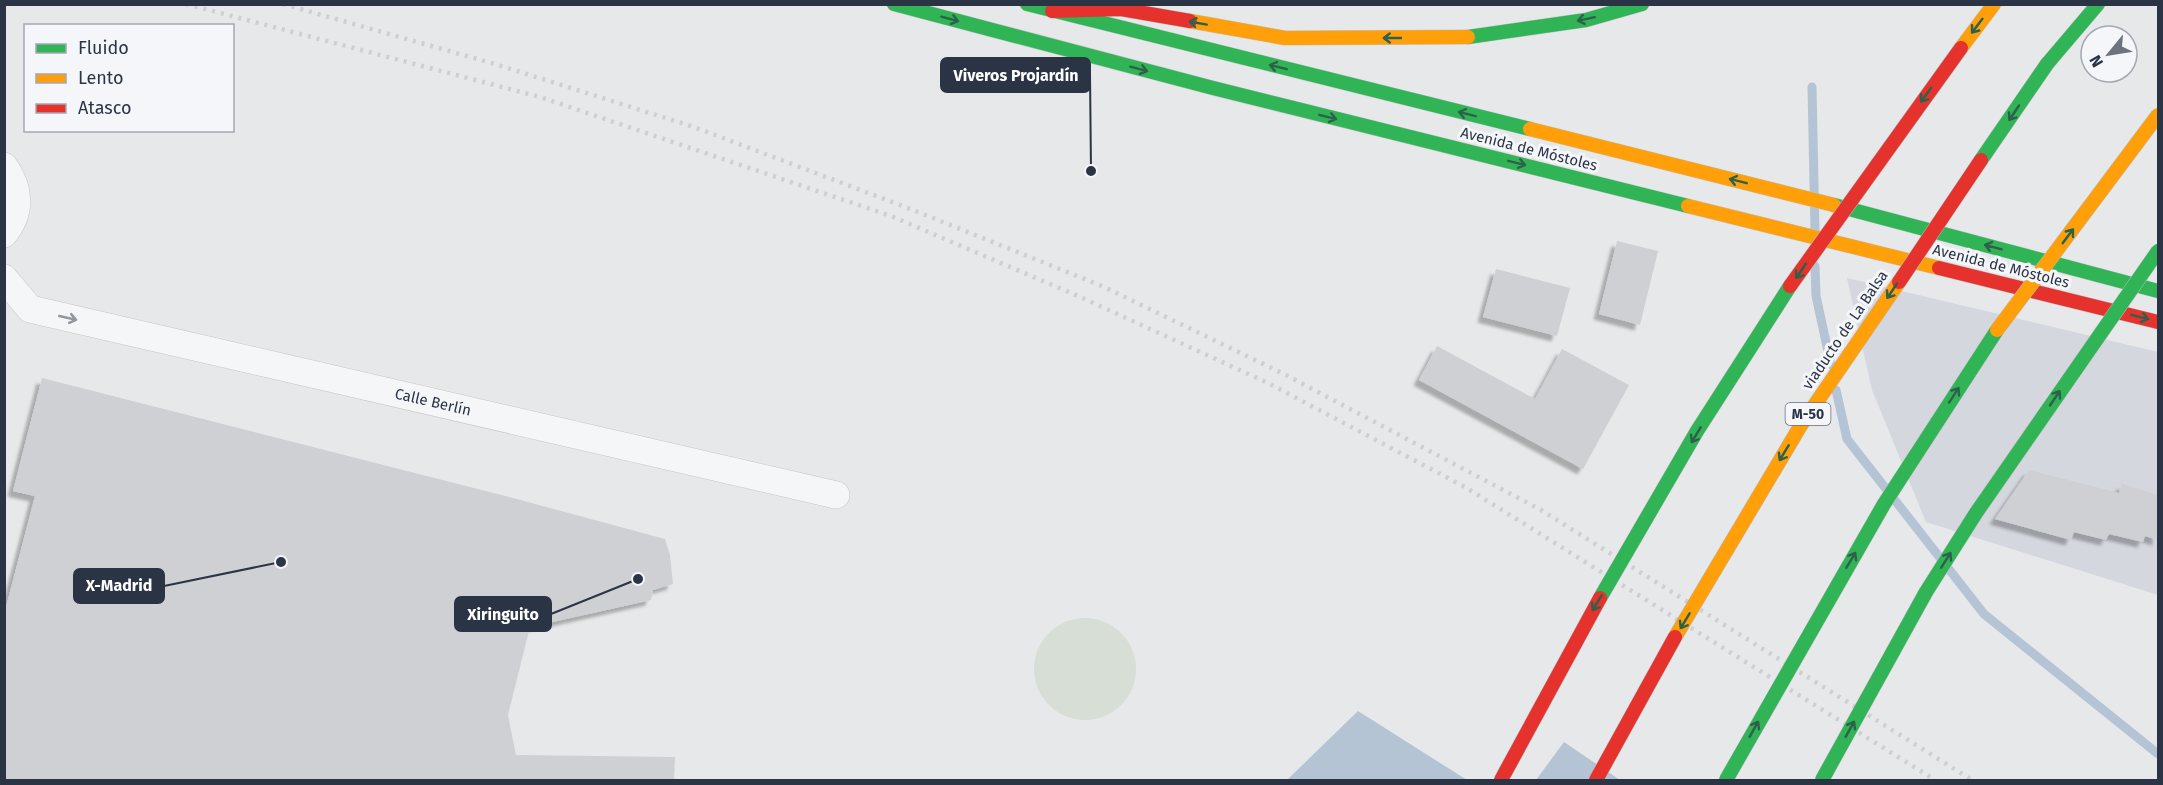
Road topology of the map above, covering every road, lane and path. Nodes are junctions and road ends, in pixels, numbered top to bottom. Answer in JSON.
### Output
{"nodes":[{"id":1,"x":894,"y":4,"type":"edge"},
{"id":2,"x":1027,"y":4,"type":"edge"},
{"id":3,"x":1642,"y":4,"type":"edge"},
{"id":4,"x":1994,"y":4,"type":"edge"},
{"id":5,"x":2098,"y":4,"type":"edge"},
{"id":6,"x":1052,"y":11,"type":"junction"},
{"id":7,"x":2158,"y":115,"type":"edge"},
{"id":8,"x":4,"y":166,"type":"edge"},
{"id":9,"x":4,"y":234,"type":"edge"},
{"id":10,"x":2158,"y":251,"type":"edge"},
{"id":11,"x":4,"y":278,"type":"edge"},
{"id":12,"x":2158,"y":291,"type":"edge"},
{"id":13,"x":4,"y":302,"type":"edge"},
{"id":14,"x":30,"y":309,"type":"junction"},
{"id":15,"x":2158,"y":322,"type":"edge"},
{"id":16,"x":836,"y":495,"type":"dead end"},
{"id":17,"x":1501,"y":780,"type":"edge"},
{"id":18,"x":1596,"y":780,"type":"edge"},
{"id":19,"x":1726,"y":780,"type":"edge"},
{"id":20,"x":1822,"y":780,"type":"edge"}],
"edges":[{"from":1,"to":15,"type":"main road","name":"Avenida de Móstoles","one_way":true},
{"from":2,"to":6,"type":"main road","name":"Avenida de Móstoles"},
{"from":3,"to":6,"type":"main road","one_way":true},
{"from":4,"to":17,"type":"main road","one_way":true,"bridge":true},
{"from":5,"to":18,"type":"main road","name":"viaducto de La Balsa","number":"M-50","one_way":true,"bridge":true},
{"from":12,"to":6,"type":"main road","name":"Avenida de Móstoles","one_way":true},
{"from":19,"to":7,"type":"main road","one_way":true,"bridge":true},
{"from":8,"to":9,"type":"street"},
{"from":20,"to":10,"type":"main road","one_way":true,"bridge":true},
{"from":11,"to":14,"type":"street"},
{"from":13,"to":14,"type":"street","name":"Calle Berlín"},
{"from":14,"to":16,"type":"street","name":"Calle Berlín","one_way":true}]}
